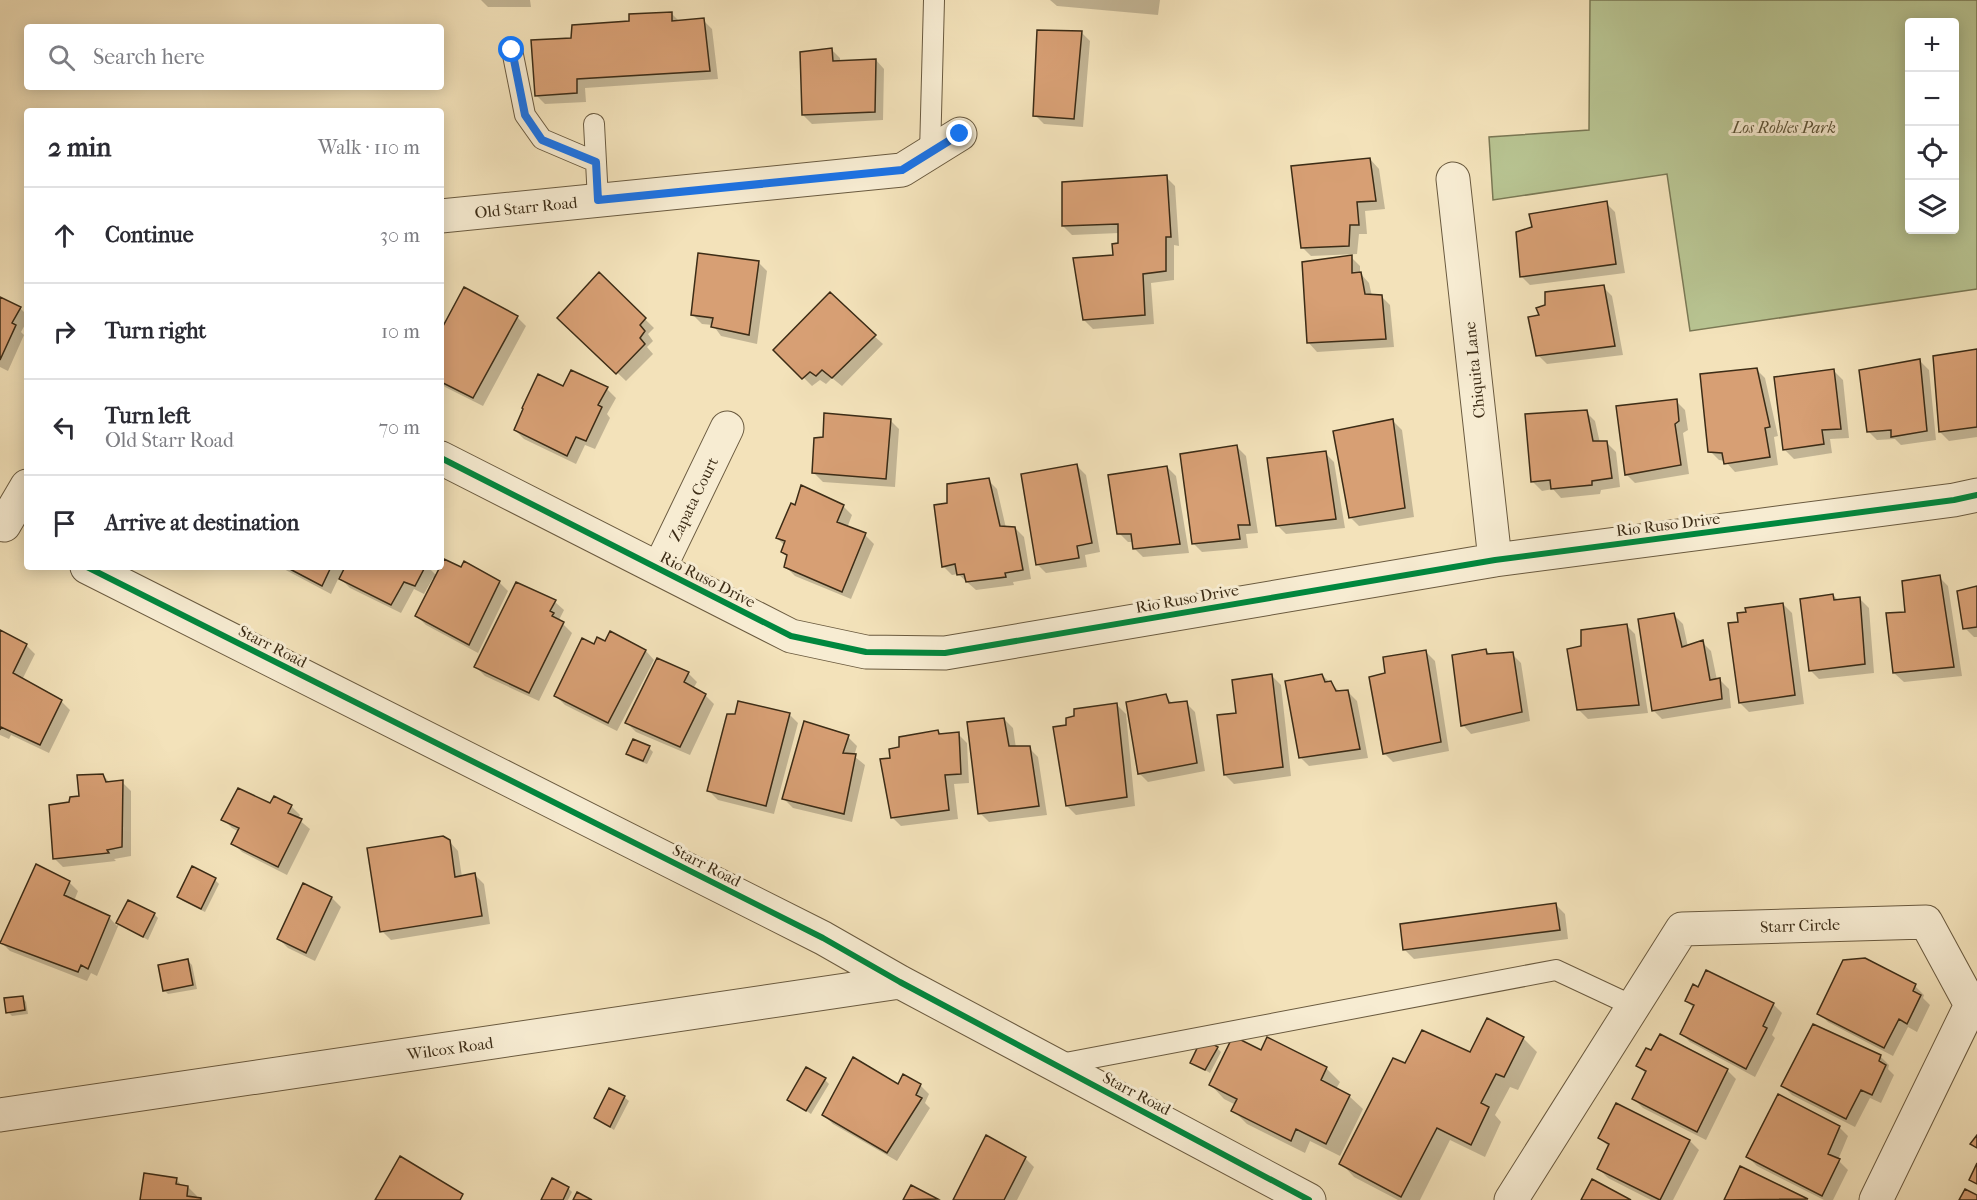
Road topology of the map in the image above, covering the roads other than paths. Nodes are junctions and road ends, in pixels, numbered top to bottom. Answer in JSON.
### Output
{"nodes":[{"id":1,"x":934,"y":0,"type":"edge"},
{"id":2,"x":512,"y":50,"type":"dead end"},
{"id":3,"x":594,"y":124,"type":"dead end"},
{"id":4,"x":960,"y":134,"type":"dead end"},
{"id":5,"x":930,"y":153,"type":"junction"},
{"id":6,"x":596,"y":162,"type":"junction"},
{"id":7,"x":1453,"y":179,"type":"dead end"},
{"id":8,"x":598,"y":200,"type":"junction"},
{"id":9,"x":444,"y":216,"type":"edge"},
{"id":10,"x":727,"y":428,"type":"dead end"},
{"id":11,"x":444,"y":460,"type":"edge"},
{"id":12,"x":24,"y":493,"type":"edge"},
{"id":13,"x":1977,"y":495,"type":"edge"},
{"id":14,"x":10,"y":528,"type":"edge"},
{"id":15,"x":1495,"y":560,"type":"junction"},
{"id":16,"x":659,"y":569,"type":"junction"},
{"id":17,"x":93,"y":570,"type":"edge"},
{"id":18,"x":900,"y":982,"type":"junction"},
{"id":19,"x":1633,"y":1006,"type":"junction"},
{"id":20,"x":1055,"y":1065,"type":"junction"},
{"id":21,"x":0,"y":1115,"type":"edge"},
{"id":22,"x":1309,"y":1200,"type":"edge"},
{"id":23,"x":1511,"y":1200,"type":"edge"},
{"id":24,"x":1876,"y":1200,"type":"edge"}],
"edges":[{"from":1,"to":5,"type":"lane"},
{"from":2,"to":6,"type":"lane"},
{"from":3,"to":6,"type":"lane"},
{"from":4,"to":5,"type":"street","name":"Old Starr Road"},
{"from":5,"to":8,"type":"street","name":"Old Starr Road"},
{"from":6,"to":8,"type":"lane"},
{"from":7,"to":15,"type":"street","name":"Chiquita Lane"},
{"from":8,"to":9,"type":"street","name":"Old Starr Road"},
{"from":10,"to":16,"type":"street","name":"Zapata Court"},
{"from":11,"to":16,"type":"street","name":"Rio Ruso Drive"},
{"from":12,"to":14,"type":"street"},
{"from":13,"to":15,"type":"street","name":"Rio Ruso Drive"},
{"from":15,"to":16,"type":"street","name":"Rio Ruso Drive"},
{"from":17,"to":18,"type":"street","name":"Starr Road"},
{"from":18,"to":20,"type":"street","name":"Starr Road"},
{"from":18,"to":21,"type":"street","name":"Wilcox Road"},
{"from":19,"to":20,"type":"lane"},
{"from":19,"to":23,"type":"street","name":"Starr Circle"},
{"from":19,"to":24,"type":"street","name":"Starr Circle"},
{"from":20,"to":22,"type":"street","name":"Starr Road"}]}
